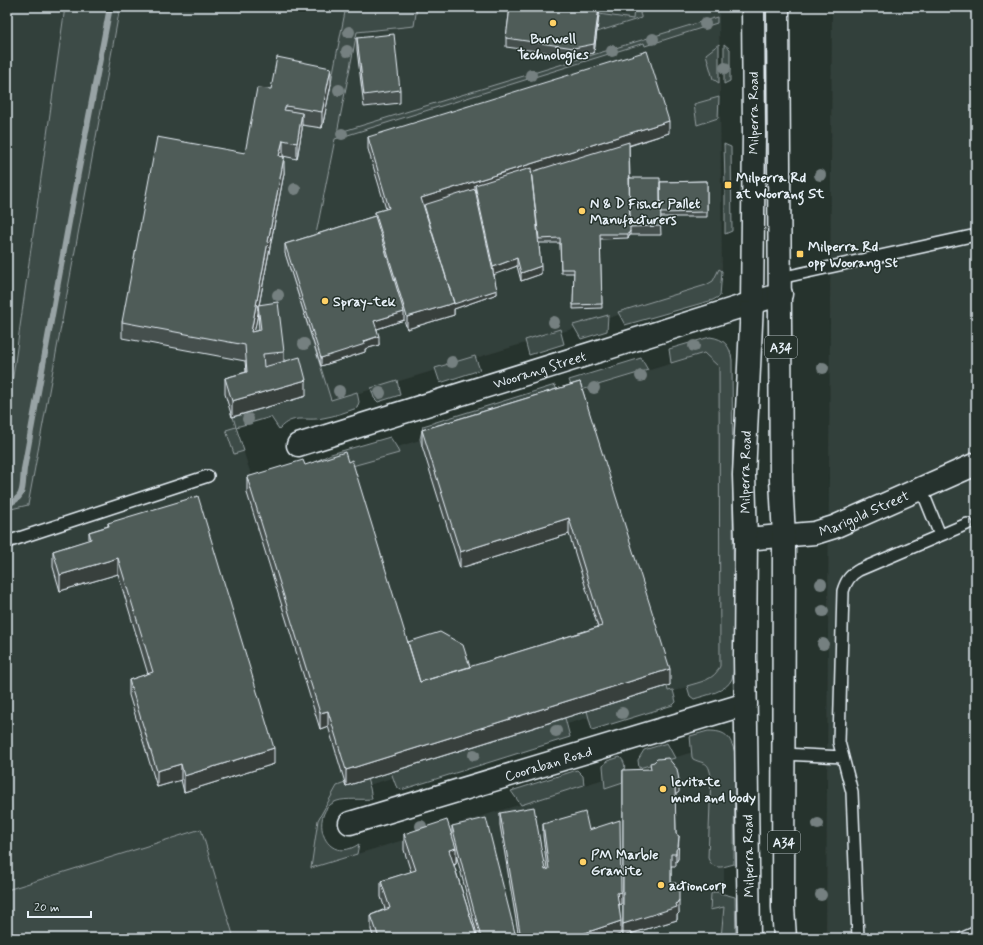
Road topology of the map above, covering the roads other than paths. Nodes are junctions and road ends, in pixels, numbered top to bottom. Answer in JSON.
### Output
{"nodes":[{"id":1,"x":753,"y":7,"type":"edge"},
{"id":2,"x":778,"y":7,"type":"edge"},
{"id":3,"x":976,"y":235,"type":"edge"},
{"id":4,"x":781,"y":286,"type":"junction"},
{"id":5,"x":752,"y":303,"type":"junction"},
{"id":6,"x":298,"y":444,"type":"dead end"},
{"id":7,"x":976,"y":464,"type":"edge"},
{"id":8,"x":208,"y":476,"type":"dead end"},
{"id":9,"x":921,"y":488,"type":"junction"},
{"id":10,"x":967,"y":524,"type":"dead end"},
{"id":11,"x":940,"y":535,"type":"junction"},
{"id":12,"x":784,"y":536,"type":"junction"},
{"id":13,"x":746,"y":539,"type":"junction"},
{"id":14,"x":7,"y":542,"type":"edge"},
{"id":15,"x":746,"y":704,"type":"junction"},
{"id":16,"x":784,"y":754,"type":"junction"},
{"id":17,"x":843,"y":757,"type":"junction"},
{"id":18,"x":350,"y":823,"type":"dead end"},
{"id":19,"x":976,"y":932,"type":"edge"},
{"id":20,"x":749,"y":938,"type":"edge"},
{"id":21,"x":785,"y":938,"type":"edge"},
{"id":22,"x":858,"y":938,"type":"edge"},
{"id":23,"x":963,"y":938,"type":"edge"}],
"edges":[{"from":1,"to":5,"type":"main road","name":"Milperra Road","number":"A34"},
{"from":2,"to":4,"type":"main road","name":"Milperra Road","number":"A34"},
{"from":3,"to":4,"type":"lane"},
{"from":4,"to":5,"type":"main road","name":"Woorang Street"},
{"from":4,"to":12,"type":"main road","name":"Milperra Road","number":"A34"},
{"from":5,"to":6,"type":"main road","name":"Woorang Street"},
{"from":5,"to":13,"type":"main road","name":"Milperra Road","number":"A34"},
{"from":7,"to":9,"type":"main road","name":"Marigold Street"},
{"from":8,"to":14,"type":"lane"},
{"from":9,"to":11,"type":"lane"},
{"from":9,"to":12,"type":"main road","name":"Marigold Street"},
{"from":10,"to":11,"type":"lane"},
{"from":11,"to":17,"type":"lane"},
{"from":12,"to":13,"type":"main road","name":"Marigold Street"},
{"from":12,"to":16,"type":"main road","name":"Milperra Road","number":"A34"},
{"from":13,"to":15,"type":"main road","name":"Milperra Road","number":"A34"},
{"from":15,"to":18,"type":"main road","name":"Cooraban Road"},
{"from":15,"to":20,"type":"main road","name":"Milperra Road","number":"A34"},
{"from":16,"to":17,"type":"lane"},
{"from":16,"to":21,"type":"main road","name":"Milperra Road","number":"A34"},
{"from":17,"to":22,"type":"lane"},
{"from":19,"to":23,"type":"lane"}]}
